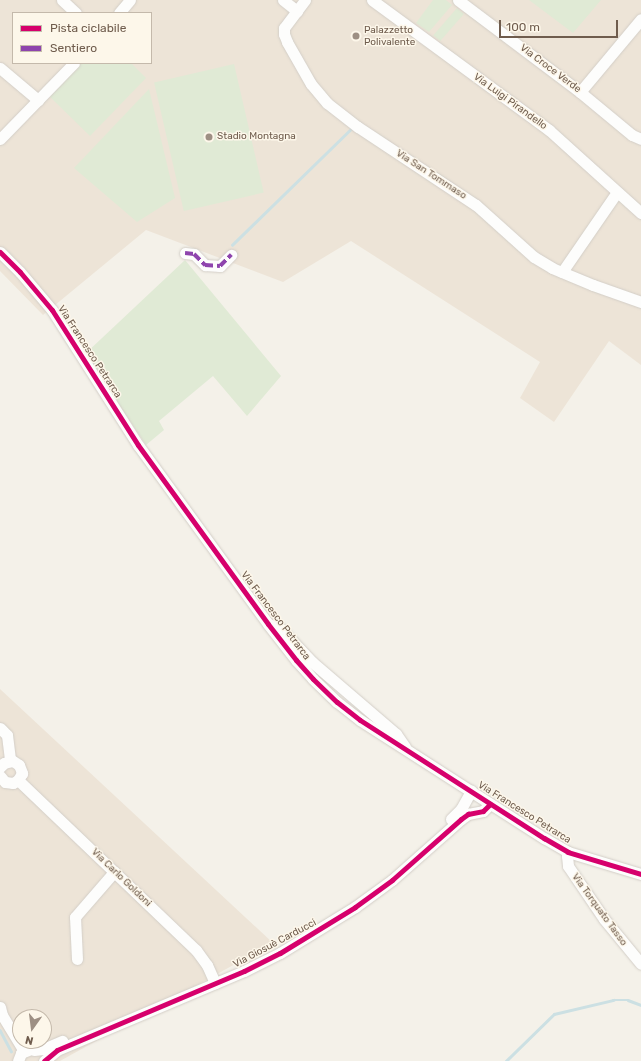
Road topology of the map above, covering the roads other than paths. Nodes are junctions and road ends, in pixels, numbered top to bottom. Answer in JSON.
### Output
{"nodes":[{"id":1,"x":62,"y":0,"type":"edge"},
{"id":2,"x":130,"y":0,"type":"edge"},
{"id":3,"x":283,"y":0,"type":"edge"},
{"id":4,"x":305,"y":0,"type":"edge"},
{"id":5,"x":372,"y":0,"type":"edge"},
{"id":6,"x":458,"y":0,"type":"edge"},
{"id":7,"x":296,"y":11,"type":"junction"},
{"id":8,"x":75,"y":12,"type":"edge"},
{"id":9,"x":120,"y":12,"type":"edge"},
{"id":10,"x":641,"y":19,"type":"edge"},
{"id":11,"x":73,"y":64,"type":"edge"},
{"id":12,"x":0,"y":68,"type":"edge"},
{"id":13,"x":580,"y":92,"type":"junction"},
{"id":14,"x":38,"y":100,"type":"junction"},
{"id":15,"x":0,"y":139,"type":"edge"},
{"id":16,"x":641,"y":139,"type":"edge"},
{"id":17,"x":618,"y":192,"type":"junction"},
{"id":18,"x":641,"y":213,"type":"edge"},
{"id":19,"x":0,"y":252,"type":"edge"},
{"id":20,"x":185,"y":253,"type":"dead end"},
{"id":21,"x":231,"y":256,"type":"dead end"},
{"id":22,"x":562,"y":272,"type":"junction"},
{"id":23,"x":641,"y":302,"type":"edge"},
{"id":24,"x":0,"y":728,"type":"edge"},
{"id":25,"x":10,"y":760,"type":"junction"},
{"id":26,"x":0,"y":767,"type":"edge"},
{"id":27,"x":1,"y":780,"type":"edge"},
{"id":28,"x":18,"y":780,"type":"junction"},
{"id":29,"x":471,"y":791,"type":"junction"},
{"id":30,"x":490,"y":804,"type":"junction"},
{"id":31,"x":568,"y":852,"type":"junction"},
{"id":32,"x":114,"y":872,"type":"junction"},
{"id":33,"x":641,"y":874,"type":"edge"},
{"id":34,"x":77,"y":959,"type":"dead end"},
{"id":35,"x":641,"y":964,"type":"edge"},
{"id":36,"x":214,"y":981,"type":"junction"},
{"id":37,"x":0,"y":1007,"type":"edge"},
{"id":38,"x":29,"y":1050,"type":"junction"},
{"id":39,"x":18,"y":1061,"type":"edge"},
{"id":40,"x":43,"y":1061,"type":"edge"}],
"edges":[{"from":1,"to":8,"type":"street"},
{"from":2,"to":9,"type":"street"},
{"from":3,"to":7,"type":"street"},
{"from":4,"to":7,"type":"street","name":"Via San Tommaso"},
{"from":5,"to":17,"type":"street","name":"Via Luigi Pirandello"},
{"from":6,"to":13,"type":"street","name":"Via Croce Verde"},
{"from":7,"to":22,"type":"street","name":"Via San Tommaso"},
{"from":10,"to":13,"type":"street"},
{"from":11,"to":14,"type":"street"},
{"from":12,"to":14,"type":"street"},
{"from":13,"to":16,"type":"street","name":"Via Croce Verde"},
{"from":14,"to":15,"type":"street"},
{"from":17,"to":18,"type":"street","name":"Via Luigi Pirandello"},
{"from":17,"to":22,"type":"street"},
{"from":19,"to":29,"type":"street","name":"Via Francesco Petrarca"},
{"from":20,"to":21,"type":"street"},
{"from":22,"to":23,"type":"street","name":"Via San Tommaso"},
{"from":24,"to":25,"type":"street"},
{"from":25,"to":26,"type":"street"},
{"from":25,"to":28,"type":"street"},
{"from":27,"to":28,"type":"street"},
{"from":28,"to":32,"type":"street","name":"Via Carlo Goldoni"},
{"from":29,"to":30,"type":"street","name":"Via Francesco Petrarca"},
{"from":29,"to":36,"type":"street","name":"Via Giosuè Carducci"},
{"from":30,"to":31,"type":"street","name":"Via Francesco Petrarca"},
{"from":30,"to":36,"type":"street","name":"Via Giosuè Carducci"},
{"from":31,"to":33,"type":"street","name":"Via Francesco Petrarca"},
{"from":31,"to":35,"type":"street","name":"Via Torquato Tasso"},
{"from":32,"to":34,"type":"street"},
{"from":32,"to":36,"type":"street","name":"Via Carlo Goldoni"},
{"from":36,"to":38,"type":"street","name":"Via Giosuè Carducci"},
{"from":36,"to":40,"type":"street","name":"Via Giosuè Carducci"},
{"from":37,"to":38,"type":"street"},
{"from":38,"to":39,"type":"street"},
{"from":38,"to":40,"type":"street"}]}
